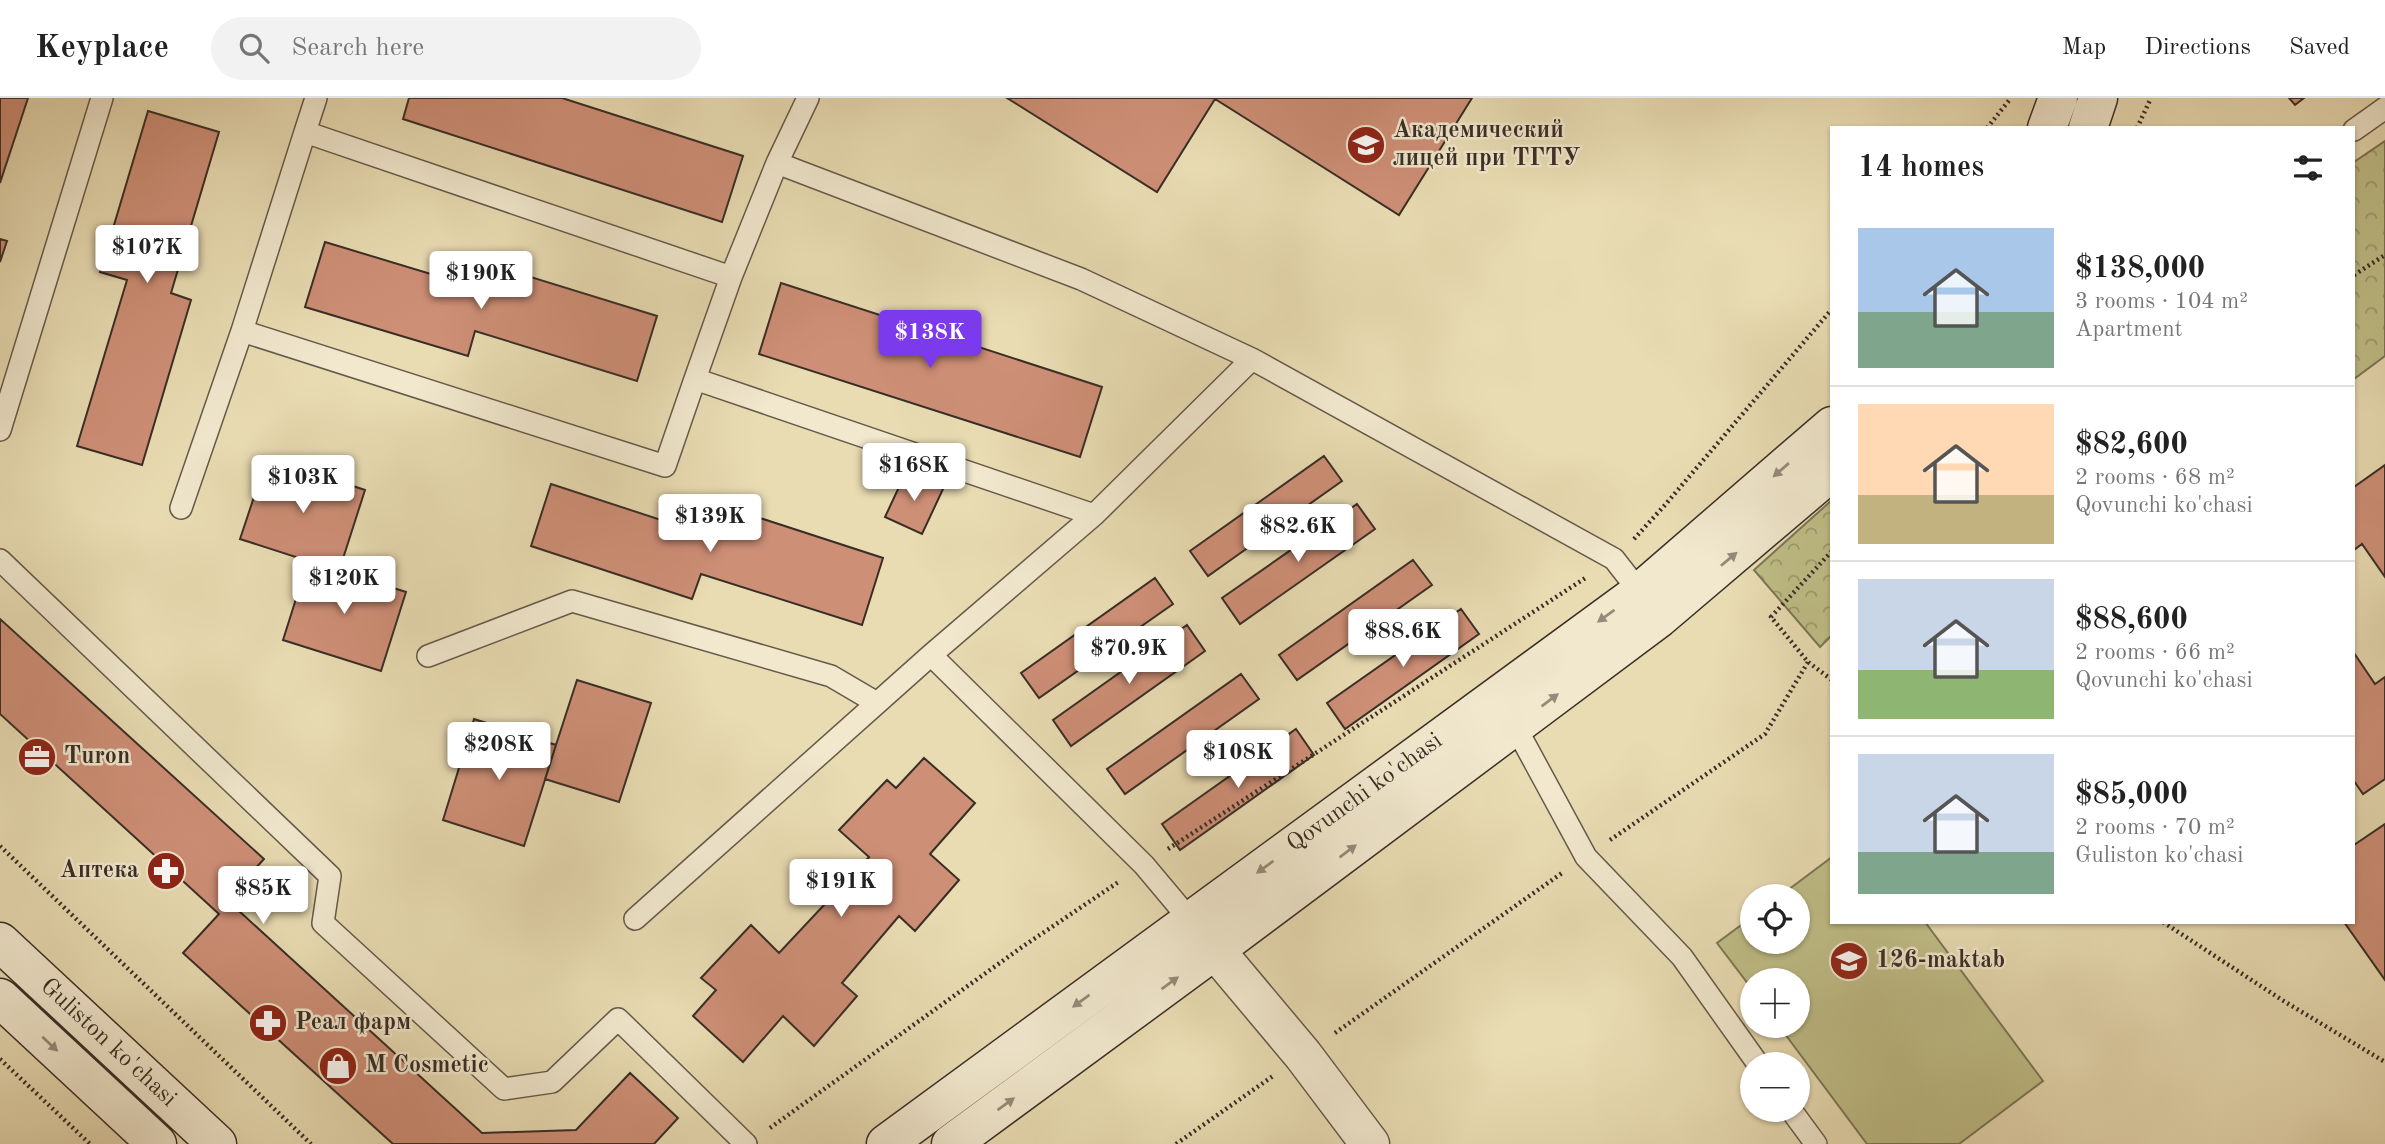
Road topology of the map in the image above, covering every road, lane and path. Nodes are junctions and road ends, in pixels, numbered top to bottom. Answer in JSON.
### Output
{"nodes":[{"id":1,"x":102,"y":98,"type":"edge"},
{"id":2,"x":316,"y":98,"type":"edge"},
{"id":3,"x":808,"y":98,"type":"edge"},
{"id":4,"x":2011,"y":98,"type":"edge"},
{"id":5,"x":2058,"y":98,"type":"edge"},
{"id":6,"x":2098,"y":98,"type":"edge"},
{"id":7,"x":2151,"y":98,"type":"edge"},
{"id":8,"x":2385,"y":108,"type":"edge"},
{"id":9,"x":1989,"y":126,"type":"edge"},
{"id":10,"x":2048,"y":126,"type":"edge"},
{"id":11,"x":2089,"y":126,"type":"edge"},
{"id":12,"x":2138,"y":126,"type":"edge"},
{"id":13,"x":2355,"y":129,"type":"edge"},
{"id":14,"x":305,"y":132,"type":"junction"},
{"id":15,"x":777,"y":163,"type":"junction"},
{"id":16,"x":2385,"y":255,"type":"edge"},
{"id":17,"x":2355,"y":274,"type":"edge"},
{"id":18,"x":731,"y":277,"type":"junction"},
{"id":19,"x":1830,"y":311,"type":"edge"},
{"id":20,"x":242,"y":331,"type":"junction"},
{"id":21,"x":1252,"y":359,"type":"junction"},
{"id":22,"x":695,"y":379,"type":"junction"},
{"id":23,"x":1830,"y":428,"type":"edge"},
{"id":24,"x":0,"y":430,"type":"edge"},
{"id":25,"x":1830,"y":472,"type":"edge"},
{"id":26,"x":181,"y":508,"type":"dead end"},
{"id":27,"x":1094,"y":515,"type":"junction"},
{"id":28,"x":1830,"y":553,"type":"edge"},
{"id":29,"x":1615,"y":559,"type":"junction"},
{"id":30,"x":0,"y":560,"type":"edge"},
{"id":31,"x":1650,"y":605,"type":"junction"},
{"id":32,"x":931,"y":655,"type":"junction"},
{"id":33,"x":428,"y":656,"type":"dead end"},
{"id":34,"x":1830,"y":678,"type":"edge"},
{"id":35,"x":877,"y":703,"type":"junction"},
{"id":36,"x":1515,"y":726,"type":"junction"},
{"id":37,"x":0,"y":846,"type":"edge"},
{"id":38,"x":1144,"y":865,"type":"junction"},
{"id":39,"x":635,"y":919,"type":"dead end"},
{"id":40,"x":1191,"y":921,"type":"junction"},
{"id":41,"x":2166,"y":924,"type":"edge"},
{"id":42,"x":0,"y":942,"type":"edge"},
{"id":43,"x":1215,"y":950,"type":"junction"},
{"id":44,"x":0,"y":998,"type":"edge"},
{"id":45,"x":1749,"y":1052,"type":"edge"},
{"id":46,"x":1303,"y":1055,"type":"junction"},
{"id":47,"x":0,"y":1059,"type":"edge"},
{"id":48,"x":2385,"y":1062,"type":"edge"},
{"id":49,"x":1800,"y":1122,"type":"edge"},
{"id":50,"x":769,"y":1128,"type":"dead end"},
{"id":51,"x":90,"y":1144,"type":"edge"},
{"id":52,"x":157,"y":1144,"type":"edge"},
{"id":53,"x":217,"y":1144,"type":"edge"},
{"id":54,"x":311,"y":1144,"type":"edge"},
{"id":55,"x":746,"y":1144,"type":"edge"},
{"id":56,"x":886,"y":1144,"type":"edge"},
{"id":57,"x":951,"y":1144,"type":"edge"},
{"id":58,"x":1176,"y":1144,"type":"edge"},
{"id":59,"x":1370,"y":1144,"type":"edge"},
{"id":60,"x":1816,"y":1144,"type":"edge"}],
"edges":[{"from":1,"to":24,"type":"lane"},
{"from":2,"to":14,"type":"lane"},
{"from":3,"to":15,"type":"lane"},
{"from":4,"to":9,"type":"path"},
{"from":5,"to":10,"type":"main road"},
{"from":6,"to":11,"type":"main road"},
{"from":7,"to":12,"type":"path"},
{"from":8,"to":13,"type":"lane"},
{"from":14,"to":18,"type":"lane"},
{"from":14,"to":20,"type":"lane"},
{"from":15,"to":18,"type":"lane"},
{"from":15,"to":21,"type":"lane"},
{"from":16,"to":17,"type":"path"},
{"from":18,"to":22,"type":"lane"},
{"from":19,"to":29,"type":"path"},
{"from":20,"to":22,"type":"lane"},
{"from":20,"to":26,"type":"lane"},
{"from":21,"to":27,"type":"lane"},
{"from":21,"to":29,"type":"lane"},
{"from":22,"to":27,"type":"lane"},
{"from":23,"to":31,"type":"main road","name":"Qovunchi ko'chasi","one_way":true},
{"from":31,"to":25,"type":"main road","name":"Qovunchi ko'chasi","one_way":true},
{"from":27,"to":32,"type":"lane"},
{"from":28,"to":34,"type":"path"},
{"from":29,"to":31,"type":"lane"},
{"from":29,"to":38,"type":"path"},
{"from":30,"to":55,"type":"lane"},
{"from":36,"to":31,"type":"main road","name":"Qovunchi ko'chasi","one_way":true},
{"from":31,"to":40,"type":"main road","name":"Qovunchi ko'chasi","one_way":true},
{"from":32,"to":35,"type":"lane"},
{"from":32,"to":38,"type":"lane"},
{"from":33,"to":35,"type":"lane"},
{"from":35,"to":39,"type":"lane"},
{"from":43,"to":36,"type":"main road","name":"Qovunchi ko'chasi","one_way":true},
{"from":36,"to":45,"type":"lane"},
{"from":37,"to":54,"type":"path"},
{"from":38,"to":40,"type":"lane"},
{"from":38,"to":50,"type":"path"},
{"from":40,"to":43,"type":"main road"},
{"from":40,"to":56,"type":"main road","name":"Qovunchi ko'chasi","one_way":true},
{"from":41,"to":48,"type":"path"},
{"from":42,"to":53,"type":"main road","name":"Guliston ko'chasi"},
{"from":43,"to":46,"type":"main road"},
{"from":57,"to":43,"type":"main road","name":"Qovunchi ko'chasi","one_way":true},
{"from":44,"to":52,"type":"main road","name":"Guliston ko'chasi","one_way":true},
{"from":46,"to":58,"type":"path"},
{"from":46,"to":59,"type":"main road"},
{"from":47,"to":51,"type":"path"},
{"from":49,"to":60,"type":"lane"}]}
